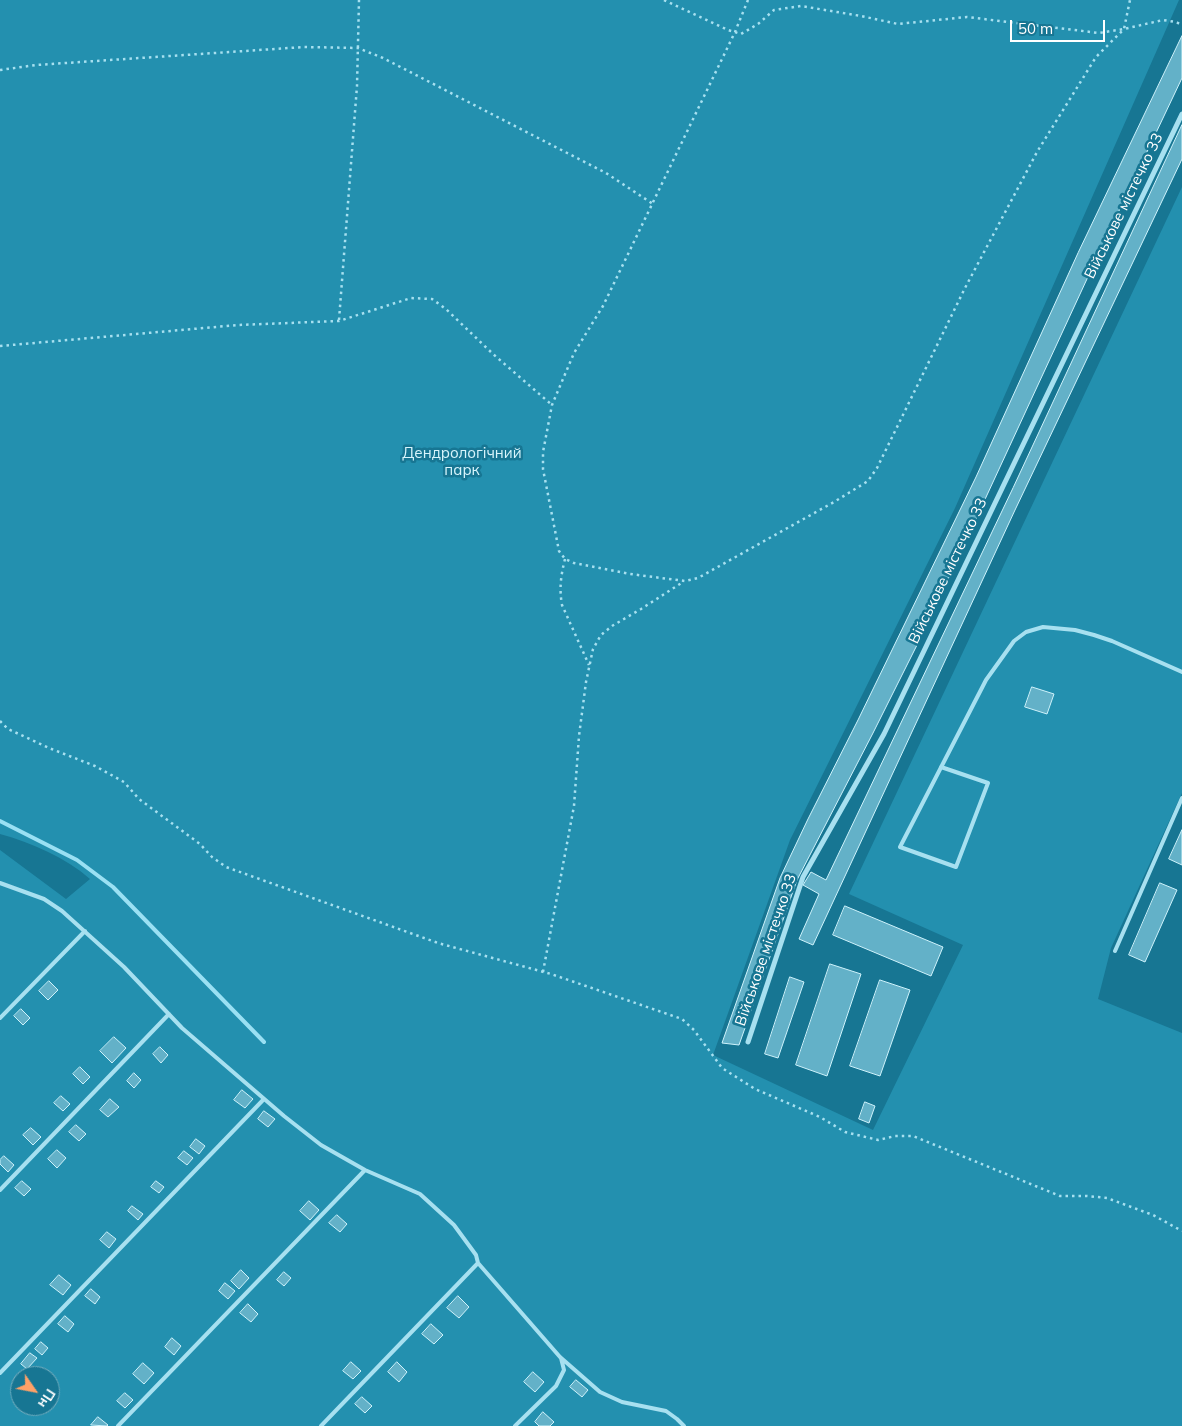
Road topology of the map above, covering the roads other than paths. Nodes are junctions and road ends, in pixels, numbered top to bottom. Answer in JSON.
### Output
{"nodes":[{"id":1,"x":1182,"y":114,"type":"edge"},
{"id":2,"x":1182,"y":672,"type":"edge"},
{"id":3,"x":942,"y":767,"type":"junction"},
{"id":4,"x":1182,"y":798,"type":"edge"},
{"id":5,"x":0,"y":883,"type":"edge"},
{"id":6,"x":84,"y":932,"type":"junction"},
{"id":7,"x":1115,"y":951,"type":"dead end"},
{"id":8,"x":169,"y":1014,"type":"junction"},
{"id":9,"x":0,"y":1018,"type":"edge"},
{"id":10,"x":748,"y":1042,"type":"dead end"},
{"id":11,"x":264,"y":1099,"type":"junction"},
{"id":12,"x":365,"y":1170,"type":"junction"},
{"id":13,"x":0,"y":1190,"type":"edge"},
{"id":14,"x":478,"y":1263,"type":"junction"},
{"id":15,"x":560,"y":1357,"type":"junction"},
{"id":16,"x":0,"y":1373,"type":"edge"},
{"id":17,"x":118,"y":1426,"type":"edge"},
{"id":18,"x":321,"y":1426,"type":"edge"},
{"id":19,"x":515,"y":1426,"type":"edge"},
{"id":20,"x":684,"y":1426,"type":"edge"}],
"edges":[{"from":1,"to":10,"type":"street","name":"Військове містечко 33"},
{"from":2,"to":3,"type":"lane"},
{"from":3,"to":3,"type":"lane"},
{"from":4,"to":7,"type":"lane"},
{"from":5,"to":6,"type":"lane"},
{"from":6,"to":8,"type":"lane"},
{"from":6,"to":9,"type":"lane"},
{"from":8,"to":11,"type":"lane"},
{"from":8,"to":13,"type":"lane"},
{"from":11,"to":12,"type":"lane"},
{"from":11,"to":16,"type":"lane"},
{"from":12,"to":14,"type":"lane"},
{"from":12,"to":17,"type":"lane"},
{"from":14,"to":15,"type":"lane"},
{"from":14,"to":18,"type":"lane"},
{"from":15,"to":19,"type":"lane"},
{"from":15,"to":20,"type":"lane"}]}
